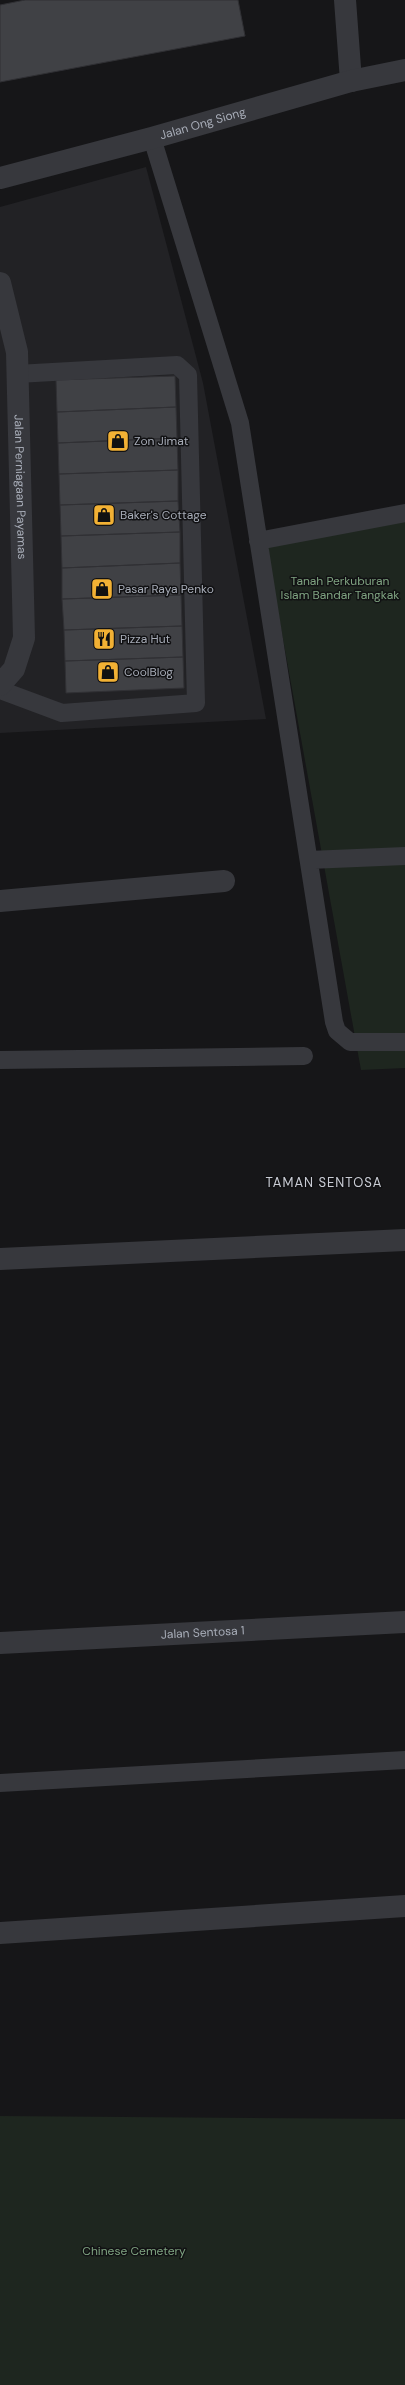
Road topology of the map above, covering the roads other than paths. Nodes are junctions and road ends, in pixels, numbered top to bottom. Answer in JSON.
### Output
{"nodes":[{"id":1,"x":345,"y":0,"type":"edge"},
{"id":2,"x":405,"y":70,"type":"edge"},
{"id":3,"x":351,"y":81,"type":"junction"},
{"id":4,"x":152,"y":138,"type":"junction"},
{"id":5,"x":0,"y":178,"type":"edge"},
{"id":6,"x":0,"y":283,"type":"edge"},
{"id":7,"x":17,"y":374,"type":"junction"},
{"id":8,"x":405,"y":513,"type":"edge"},
{"id":9,"x":258,"y":541,"type":"junction"},
{"id":10,"x":0,"y":685,"type":"edge"},
{"id":11,"x":0,"y":690,"type":"edge"},
{"id":12,"x":405,"y":856,"type":"edge"},
{"id":13,"x":309,"y":860,"type":"junction"},
{"id":14,"x":224,"y":881,"type":"dead end"},
{"id":15,"x":0,"y":901,"type":"edge"},
{"id":16,"x":405,"y":1042,"type":"edge"},
{"id":17,"x":304,"y":1056,"type":"dead end"},
{"id":18,"x":0,"y":1060,"type":"edge"},
{"id":19,"x":405,"y":1240,"type":"edge"},
{"id":20,"x":0,"y":1259,"type":"edge"},
{"id":21,"x":405,"y":1622,"type":"edge"},
{"id":22,"x":0,"y":1643,"type":"edge"},
{"id":23,"x":405,"y":1760,"type":"edge"},
{"id":24,"x":0,"y":1783,"type":"edge"},
{"id":25,"x":405,"y":1906,"type":"edge"},
{"id":26,"x":0,"y":1932,"type":"edge"}],
"edges":[{"from":1,"to":3,"type":"street"},
{"from":2,"to":3,"type":"street","name":"Jalan Ong Siong"},
{"from":3,"to":4,"type":"street","name":"Jalan Ong Siong"},
{"from":4,"to":5,"type":"street","name":"Jalan Ong Siong"},
{"from":4,"to":9,"type":"lane"},
{"from":6,"to":7,"type":"street","name":"Jalan Perniagaan Payamas"},
{"from":7,"to":10,"type":"street","name":"Jalan Perniagaan Payamas"},
{"from":7,"to":11,"type":"lane"},
{"from":8,"to":9,"type":"lane"},
{"from":9,"to":13,"type":"lane"},
{"from":12,"to":13,"type":"lane"},
{"from":13,"to":16,"type":"lane"},
{"from":14,"to":15,"type":"street"},
{"from":17,"to":18,"type":"lane"},
{"from":19,"to":20,"type":"street"},
{"from":21,"to":22,"type":"street","name":"Jalan Sentosa 1"},
{"from":23,"to":24,"type":"lane"},
{"from":25,"to":26,"type":"street"}]}
